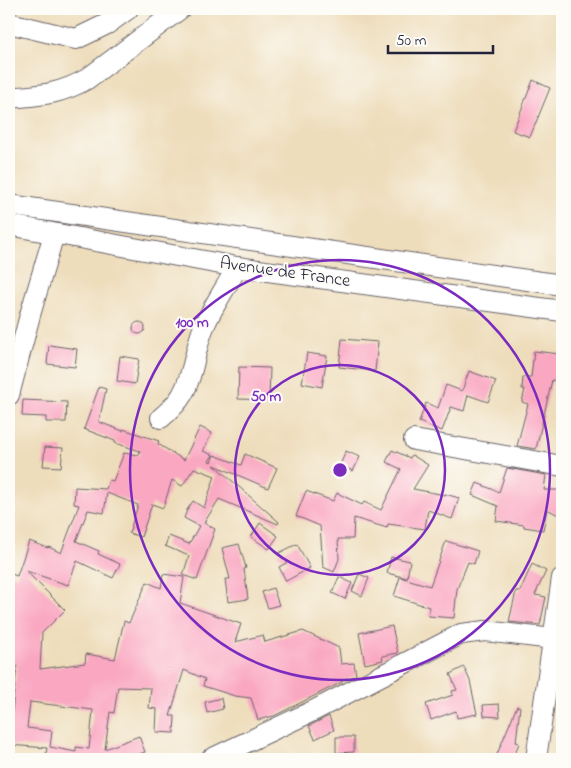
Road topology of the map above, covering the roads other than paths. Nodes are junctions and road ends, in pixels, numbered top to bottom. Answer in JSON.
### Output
{"nodes":[{"id":1,"x":128,"y":9,"type":"edge"},
{"id":2,"x":180,"y":9,"type":"edge"},
{"id":3,"x":9,"y":23,"type":"edge"},
{"id":4,"x":9,"y":98,"type":"edge"},
{"id":5,"x":9,"y":205,"type":"edge"},
{"id":6,"x":9,"y":226,"type":"edge"},
{"id":7,"x":54,"y":234,"type":"junction"},
{"id":8,"x":237,"y":267,"type":"junction"},
{"id":9,"x":562,"y":285,"type":"edge"},
{"id":10,"x":562,"y":311,"type":"edge"},
{"id":11,"x":9,"y":395,"type":"edge"},
{"id":12,"x":161,"y":418,"type":"dead end"},
{"id":13,"x":414,"y":440,"type":"dead end"},
{"id":14,"x":562,"y":466,"type":"edge"},
{"id":15,"x":562,"y":578,"type":"edge"},
{"id":16,"x":558,"y":643,"type":"edge"},
{"id":17,"x":211,"y":759,"type":"edge"},
{"id":18,"x":536,"y":759,"type":"edge"}],
"edges":[{"from":1,"to":3,"type":"street"},
{"from":2,"to":4,"type":"street"},
{"from":5,"to":9,"type":"street"},
{"from":6,"to":7,"type":"street","name":"Avenue de France"},
{"from":7,"to":8,"type":"street","name":"Avenue de France"},
{"from":7,"to":11,"type":"street"},
{"from":8,"to":10,"type":"street","name":"Avenue de France"},
{"from":8,"to":12,"type":"street"},
{"from":13,"to":14,"type":"street"},
{"from":15,"to":16,"type":"street"},
{"from":16,"to":17,"type":"street"},
{"from":16,"to":18,"type":"street"}]}
